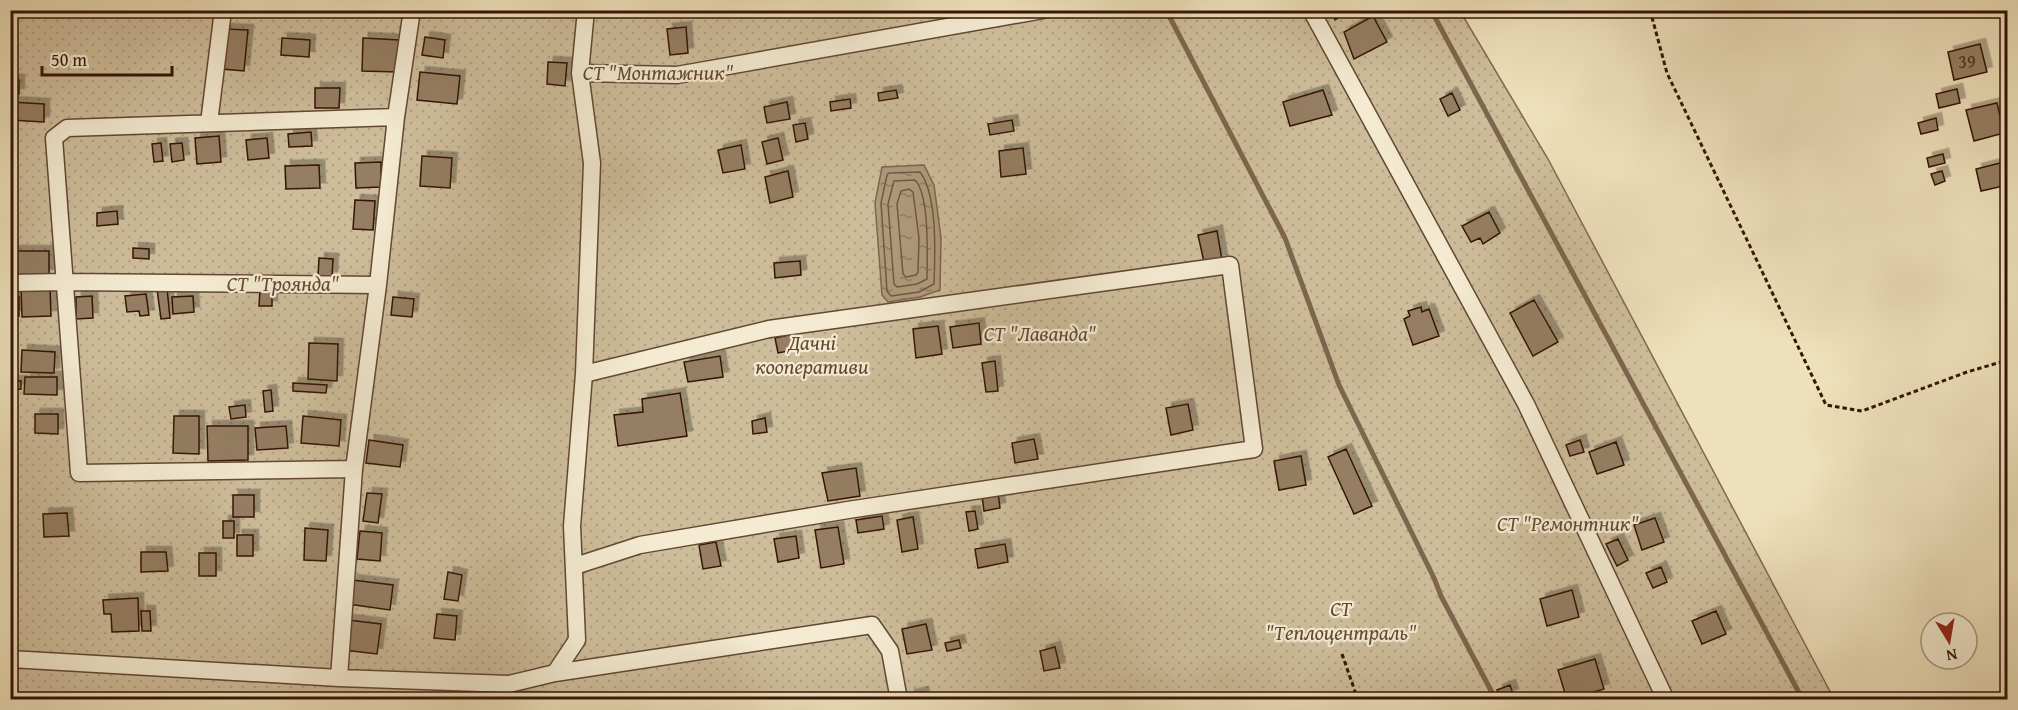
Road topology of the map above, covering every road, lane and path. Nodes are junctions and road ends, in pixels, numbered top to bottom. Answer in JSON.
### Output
{"nodes":[{"id":1,"x":223,"y":10,"type":"edge"},
{"id":2,"x":412,"y":10,"type":"edge"},
{"id":3,"x":586,"y":10,"type":"edge"},
{"id":4,"x":1043,"y":10,"type":"edge"},
{"id":5,"x":1311,"y":10,"type":"edge"},
{"id":6,"x":1650,"y":10,"type":"edge"},
{"id":7,"x":972,"y":17,"type":"edge"},
{"id":8,"x":580,"y":73,"type":"junction"},
{"id":9,"x":396,"y":117,"type":"junction"},
{"id":10,"x":209,"y":123,"type":"junction"},
{"id":11,"x":64,"y":282,"type":"junction"},
{"id":12,"x":10,"y":283,"type":"edge"},
{"id":13,"x":378,"y":285,"type":"junction"},
{"id":14,"x":2007,"y":360,"type":"edge"},
{"id":15,"x":584,"y":374,"type":"junction"},
{"id":16,"x":354,"y":469,"type":"junction"},
{"id":17,"x":574,"y":566,"type":"junction"},
{"id":18,"x":1342,"y":654,"type":"dead end"},
{"id":19,"x":10,"y":659,"type":"edge"},
{"id":20,"x":555,"y":672,"type":"junction"},
{"id":21,"x":339,"y":678,"type":"junction"},
{"id":22,"x":899,"y":699,"type":"edge"},
{"id":23,"x":1358,"y":699,"type":"edge"},
{"id":24,"x":1666,"y":699,"type":"edge"}],
"edges":[{"from":1,"to":10,"type":"street"},
{"from":2,"to":9,"type":"street"},
{"from":3,"to":8,"type":"street"},
{"from":4,"to":7,"type":"street"},
{"from":5,"to":24,"type":"street"},
{"from":6,"to":14,"type":"path"},
{"from":7,"to":8,"type":"street"},
{"from":8,"to":15,"type":"street"},
{"from":9,"to":10,"type":"street"},
{"from":9,"to":13,"type":"street"},
{"from":10,"to":11,"type":"street"},
{"from":11,"to":12,"type":"street"},
{"from":11,"to":13,"type":"street"},
{"from":11,"to":16,"type":"street"},
{"from":13,"to":16,"type":"street"},
{"from":15,"to":17,"type":"street"},
{"from":15,"to":17,"type":"street"},
{"from":16,"to":21,"type":"street"},
{"from":17,"to":20,"type":"street"},
{"from":18,"to":23,"type":"path"},
{"from":19,"to":21,"type":"street"},
{"from":20,"to":21,"type":"street"},
{"from":20,"to":22,"type":"street"}]}
